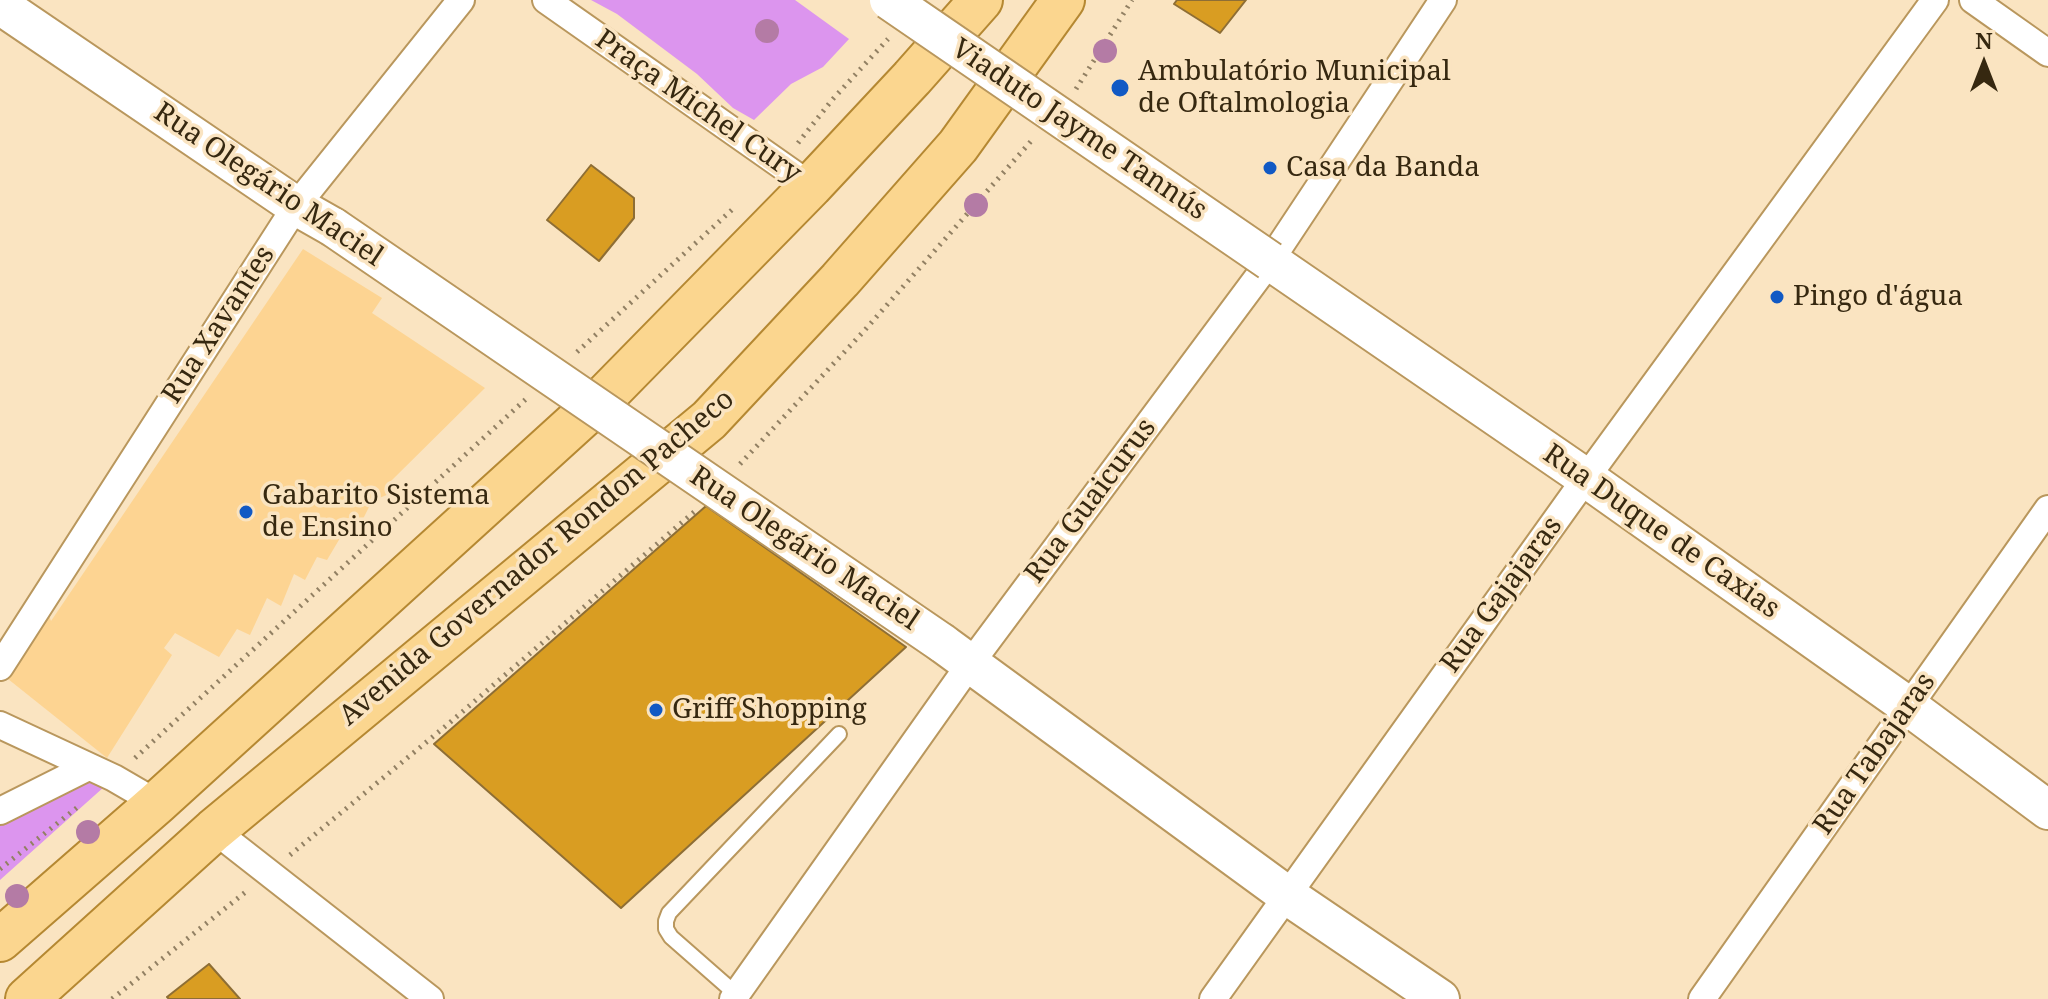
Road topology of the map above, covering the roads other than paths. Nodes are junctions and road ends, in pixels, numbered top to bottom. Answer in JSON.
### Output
{"nodes":[{"id":1,"x":461,"y":0,"type":"edge"},
{"id":2,"x":546,"y":0,"type":"edge"},
{"id":3,"x":981,"y":0,"type":"edge"},
{"id":4,"x":1063,"y":0,"type":"edge"},
{"id":5,"x":1443,"y":0,"type":"edge"},
{"id":6,"x":1935,"y":0,"type":"edge"},
{"id":7,"x":1973,"y":0,"type":"edge"},
{"id":8,"x":0,"y":5,"type":"edge"},
{"id":9,"x":891,"y":17,"type":"edge"},
{"id":10,"x":2048,"y":53,"type":"edge"},
{"id":11,"x":795,"y":175,"type":"junction"},
{"id":12,"x":296,"y":206,"type":"junction"},
{"id":13,"x":1270,"y":261,"type":"junction"},
{"id":14,"x":1586,"y":478,"type":"junction"},
{"id":15,"x":2048,"y":509,"type":"edge"},
{"id":16,"x":956,"y":654,"type":"junction"},
{"id":17,"x":0,"y":667,"type":"edge"},
{"id":18,"x":1908,"y":706,"type":"junction"},
{"id":19,"x":0,"y":725,"type":"edge"},
{"id":20,"x":839,"y":734,"type":"dead end"},
{"id":21,"x":88,"y":767,"type":"junction"},
{"id":22,"x":157,"y":803,"type":"junction"},
{"id":23,"x":2048,"y":810,"type":"edge"},
{"id":24,"x":0,"y":811,"type":"edge"},
{"id":25,"x":214,"y":830,"type":"junction"},
{"id":26,"x":1288,"y":896,"type":"junction"},
{"id":27,"x":0,"y":940,"type":"edge"},
{"id":28,"x":734,"y":996,"type":"edge"},
{"id":29,"x":27,"y":999,"type":"edge"},
{"id":30,"x":430,"y":999,"type":"edge"},
{"id":31,"x":1213,"y":999,"type":"edge"},
{"id":32,"x":1440,"y":999,"type":"edge"},
{"id":33,"x":1702,"y":999,"type":"edge"}],
"edges":[{"from":1,"to":12,"type":"street","name":"Rua Xavantes"},
{"from":2,"to":11,"type":"street","name":"Praça Michel Cury"},
{"from":3,"to":11,"type":"main road"},
{"from":4,"to":25,"type":"main road","name":"Avenida Governador Rondon Pacheco"},
{"from":5,"to":13,"type":"street","name":"Rua Guaicurus"},
{"from":6,"to":14,"type":"street","name":"Rua Gajajaras"},
{"from":7,"to":10,"type":"street"},
{"from":8,"to":12,"type":"main road","name":"Rua Olegário Maciel"},
{"from":9,"to":13,"type":"main road","name":"Viaduto Jayme Tannús","bridge":true},
{"from":11,"to":22,"type":"main road"},
{"from":12,"to":16,"type":"main road","name":"Rua Olegário Maciel","bridge":true},
{"from":12,"to":17,"type":"street","name":"Rua Xavantes"},
{"from":13,"to":14,"type":"main road","name":"Rua Duque de Caxias"},
{"from":13,"to":16,"type":"street","name":"Rua Guaicurus"},
{"from":14,"to":18,"type":"main road","name":"Rua Duque de Caxias"},
{"from":14,"to":26,"type":"street","name":"Rua Gajajaras"},
{"from":15,"to":18,"type":"street","name":"Rua Tabajaras"},
{"from":16,"to":26,"type":"main road","name":"Rua Olegário Maciel"},
{"from":16,"to":28,"type":"street","name":"Rua Guaicurus"},
{"from":18,"to":23,"type":"main road","name":"Rua Duque de Caxias"},
{"from":18,"to":33,"type":"street","name":"Rua Tabajaras"},
{"from":19,"to":21,"type":"street"},
{"from":20,"to":28,"type":"lane"},
{"from":21,"to":22,"type":"street"},
{"from":21,"to":24,"type":"street"},
{"from":22,"to":27,"type":"main road"},
{"from":25,"to":29,"type":"main road","name":"Avenida Governador Rondon Pacheco"},
{"from":25,"to":30,"type":"street"},
{"from":26,"to":31,"type":"street","name":"Rua Gajajaras"},
{"from":26,"to":32,"type":"main road","name":"Rua Olegário Maciel"}]}
